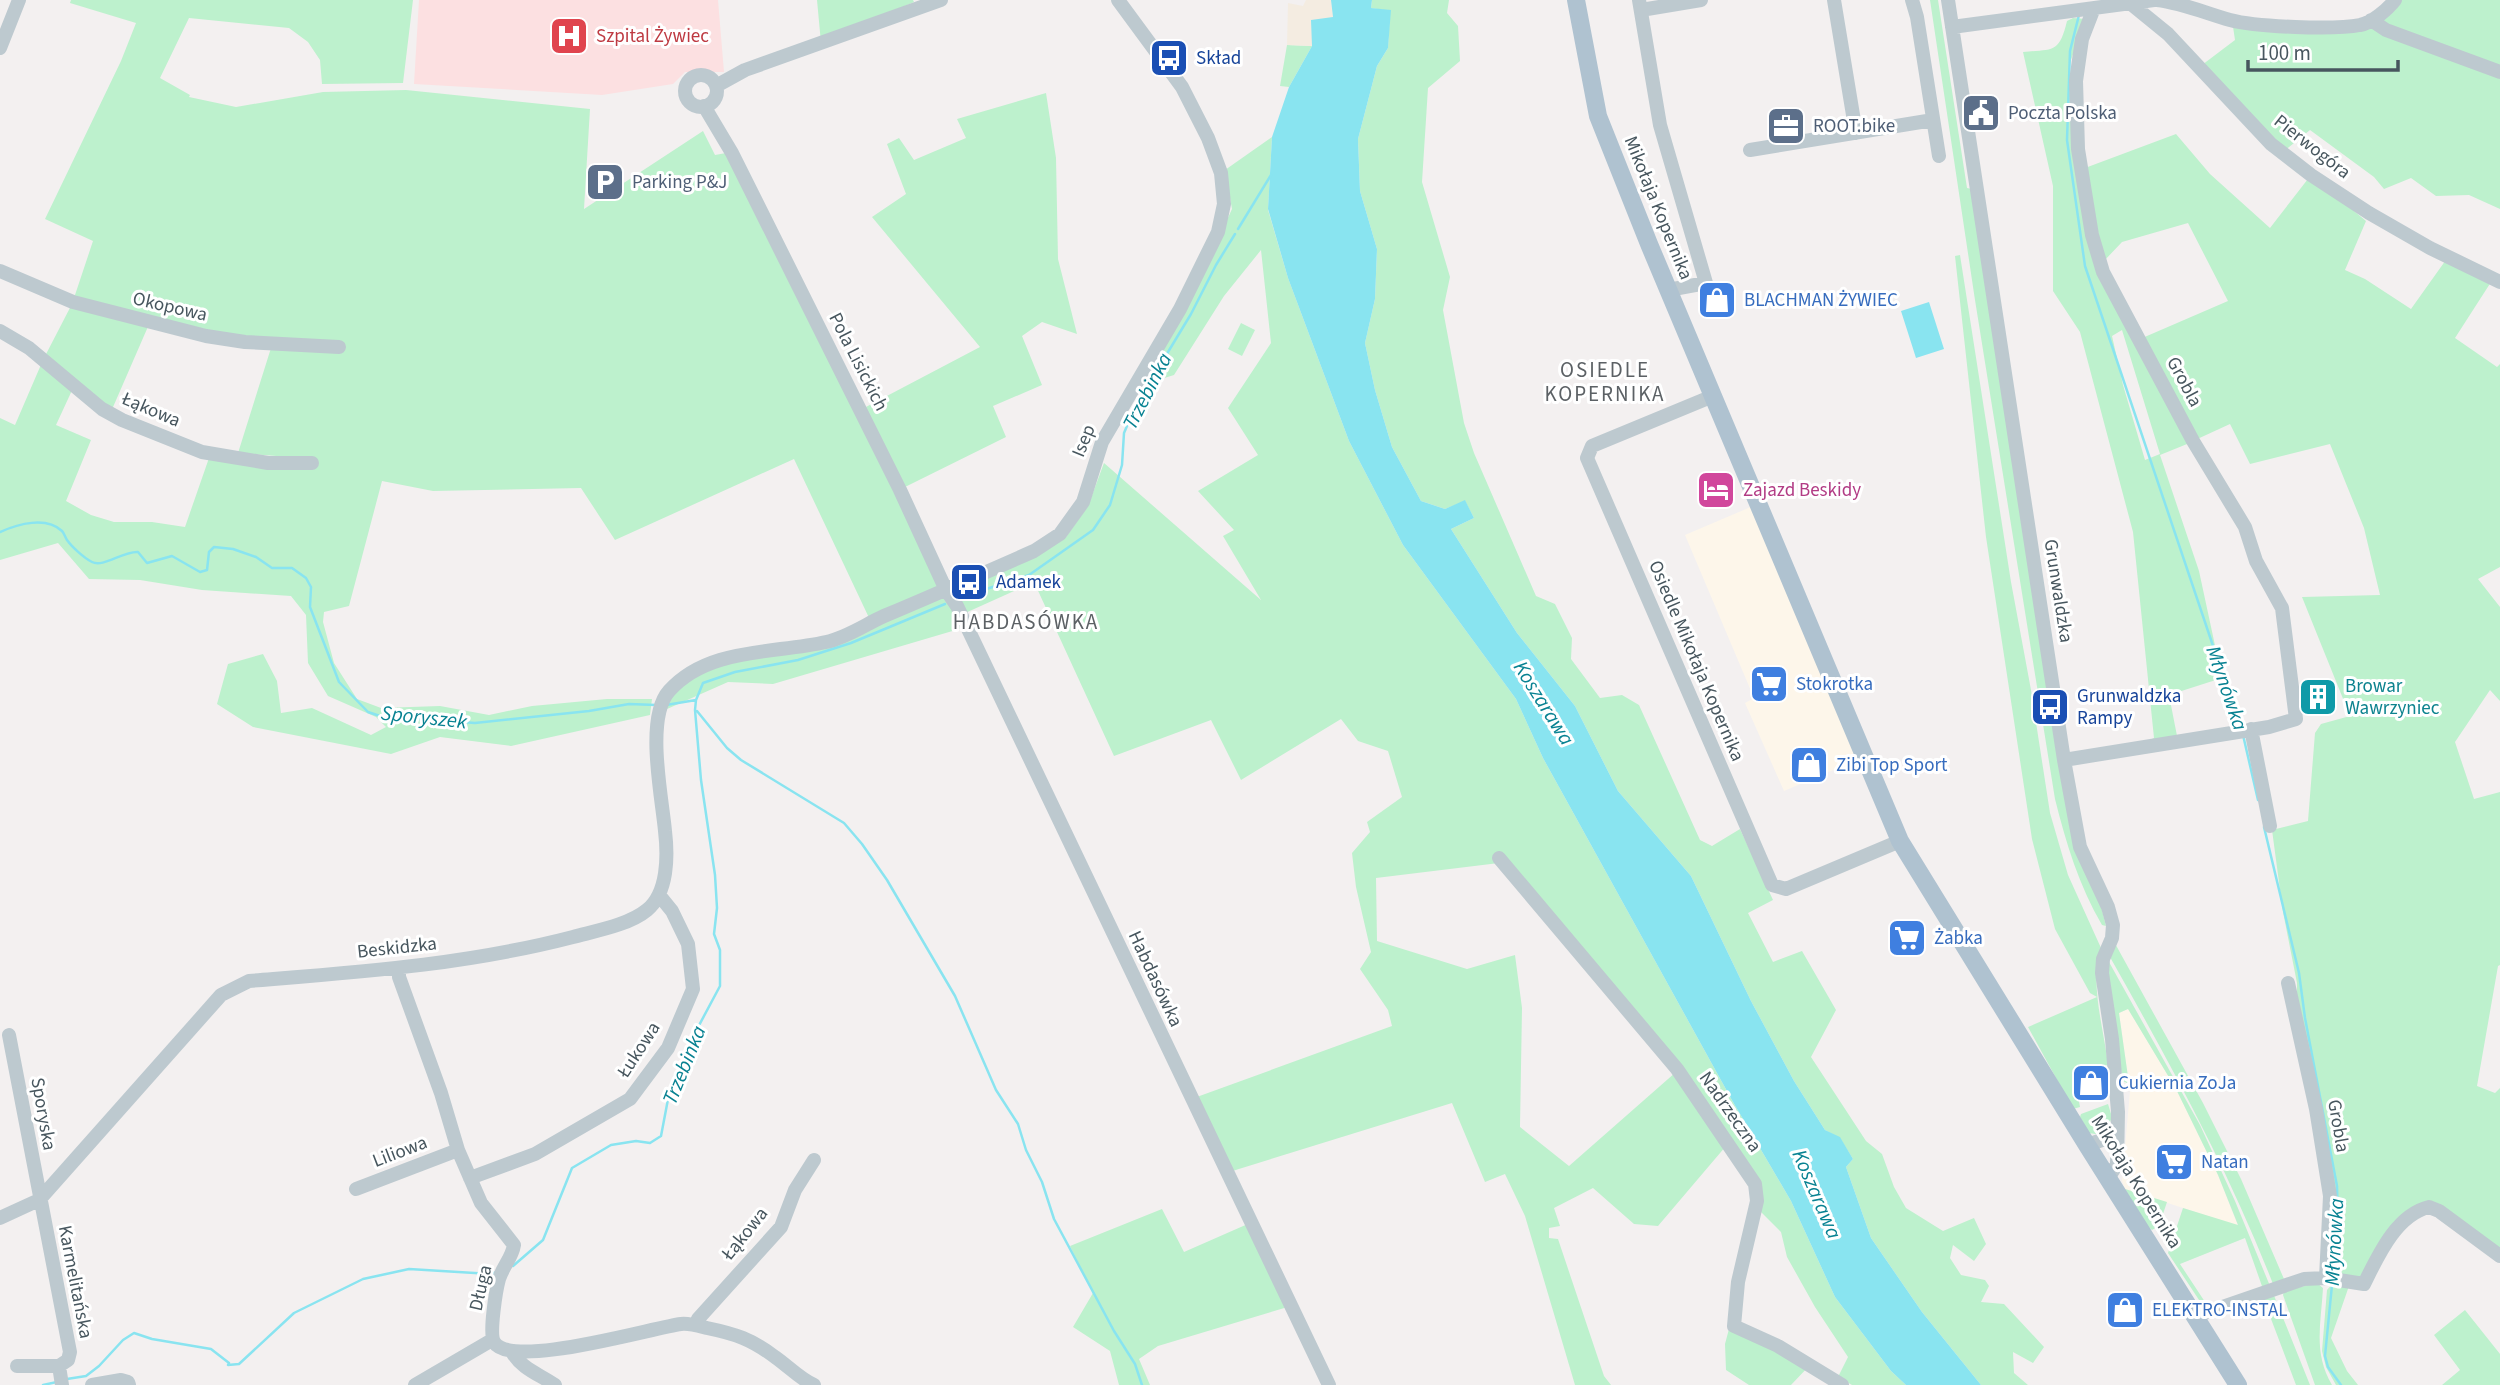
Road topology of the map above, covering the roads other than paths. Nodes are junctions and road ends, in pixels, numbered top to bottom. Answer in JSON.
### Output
{"nodes":[{"id":1,"x":19,"y":0,"type":"edge"},
{"id":2,"x":941,"y":0,"type":"edge"},
{"id":3,"x":1118,"y":0,"type":"edge"},
{"id":4,"x":1576,"y":0,"type":"edge"},
{"id":5,"x":1701,"y":0,"type":"edge"},
{"id":6,"x":1833,"y":0,"type":"edge"},
{"id":7,"x":1912,"y":0,"type":"edge"},
{"id":8,"x":1948,"y":0,"type":"edge"},
{"id":9,"x":2155,"y":0,"type":"edge"},
{"id":10,"x":2395,"y":0,"type":"edge"},
{"id":11,"x":2183,"y":2,"type":"edge"},
{"id":12,"x":2130,"y":3,"type":"junction"},
{"id":13,"x":1640,"y":5,"type":"edge"},
{"id":14,"x":2094,"y":8,"type":"junction"},
{"id":15,"x":2371,"y":20,"type":"junction"},
{"id":16,"x":1952,"y":27,"type":"junction"},
{"id":17,"x":0,"y":48,"type":"edge"},
{"id":18,"x":2500,"y":72,"type":"edge"},
{"id":19,"x":1933,"y":120,"type":"junction"},
{"id":20,"x":1856,"y":133,"type":"junction"},
{"id":21,"x":1750,"y":150,"type":"dead end"},
{"id":22,"x":1939,"y":156,"type":"dead end"},
{"id":23,"x":0,"y":271,"type":"edge"},
{"id":24,"x":2500,"y":282,"type":"edge"},
{"id":25,"x":1668,"y":290,"type":"junction"},
{"id":26,"x":0,"y":331,"type":"edge"},
{"id":27,"x":339,"y":346,"type":"dead end"},
{"id":28,"x":1713,"y":396,"type":"junction"},
{"id":29,"x":312,"y":463,"type":"dead end"},
{"id":30,"x":946,"y":590,"type":"junction"},
{"id":31,"x":2251,"y":729,"type":"junction"},
{"id":32,"x":2064,"y":760,"type":"junction"},
{"id":33,"x":2270,"y":826,"type":"dead end"},
{"id":34,"x":1900,"y":841,"type":"junction"},
{"id":35,"x":1499,"y":858,"type":"dead end"},
{"id":36,"x":659,"y":895,"type":"junction"},
{"id":37,"x":399,"y":969,"type":"junction"},
{"id":38,"x":2288,"y":983,"type":"dead end"},
{"id":39,"x":9,"y":1035,"type":"dead end"},
{"id":40,"x":2117,"y":1135,"type":"junction"},
{"id":41,"x":2087,"y":1145,"type":"junction"},
{"id":42,"x":458,"y":1150,"type":"junction"},
{"id":43,"x":814,"y":1160,"type":"dead end"},
{"id":44,"x":470,"y":1178,"type":"junction"},
{"id":45,"x":2108,"y":1179,"type":"junction"},
{"id":46,"x":356,"y":1189,"type":"dead end"},
{"id":47,"x":39,"y":1200,"type":"junction"},
{"id":48,"x":0,"y":1218,"type":"edge"},
{"id":49,"x":2500,"y":1256,"type":"edge"},
{"id":50,"x":2326,"y":1278,"type":"junction"},
{"id":51,"x":2196,"y":1317,"type":"junction"},
{"id":52,"x":696,"y":1325,"type":"junction"},
{"id":53,"x":492,"y":1340,"type":"junction"},
{"id":54,"x":512,"y":1352,"type":"junction"},
{"id":55,"x":17,"y":1366,"type":"dead end"},
{"id":56,"x":60,"y":1376,"type":"edge"},
{"id":57,"x":92,"y":1385,"type":"edge"},
{"id":58,"x":129,"y":1385,"type":"edge"},
{"id":59,"x":415,"y":1385,"type":"edge"},
{"id":60,"x":555,"y":1385,"type":"edge"},
{"id":61,"x":814,"y":1385,"type":"edge"},
{"id":62,"x":1329,"y":1385,"type":"edge"},
{"id":63,"x":1842,"y":1385,"type":"edge"},
{"id":64,"x":2238,"y":1385,"type":"edge"}],
"edges":[{"from":1,"to":17,"type":"street"},
{"from":2,"to":30,"type":"street","name":"Pola Lisickich"},
{"from":3,"to":30,"type":"street","name":"Isep"},
{"from":4,"to":25,"type":"main road","name":"Mikołaja Kopernika"},
{"from":5,"to":13,"type":"street"},
{"from":6,"to":20,"type":"street"},
{"from":7,"to":19,"type":"street"},
{"from":8,"to":16,"type":"street","name":"Grunwaldzka"},
{"from":9,"to":11,"type":"street"},
{"from":9,"to":12,"type":"street"},
{"from":10,"to":15,"type":"street"},
{"from":11,"to":15,"type":"street"},
{"from":12,"to":14,"type":"street"},
{"from":12,"to":24,"type":"street","name":"Pierwogóra"},
{"from":13,"to":25,"type":"street"},
{"from":14,"to":16,"type":"street"},
{"from":14,"to":31,"type":"street","name":"Grobla"},
{"from":15,"to":18,"type":"street"},
{"from":16,"to":32,"type":"street","name":"Grunwaldzka"},
{"from":19,"to":20,"type":"street"},
{"from":19,"to":22,"type":"street"},
{"from":20,"to":21,"type":"street"},
{"from":23,"to":27,"type":"street","name":"Okopowa"},
{"from":25,"to":28,"type":"main road","name":"Mikołaja Kopernika"},
{"from":26,"to":29,"type":"street","name":"Łąkowa"},
{"from":28,"to":34,"type":"main road","name":"Mikołaja Kopernika"},
{"from":28,"to":34,"type":"street","name":"Osiedle Mikołaja Kopernika"},
{"from":30,"to":36,"type":"street","name":"Isep"},
{"from":30,"to":62,"type":"street","name":"Habdasówka"},
{"from":31,"to":32,"type":"street","name":"Grobla"},
{"from":31,"to":33,"type":"street"},
{"from":32,"to":40,"type":"street","name":"Grunwaldzka"},
{"from":34,"to":41,"type":"main road","name":"Mikołaja Kopernika"},
{"from":35,"to":63,"type":"street","name":"Nadrzeczna"},
{"from":36,"to":37,"type":"street","name":"Beskidzka"},
{"from":36,"to":44,"type":"street","name":"Łukowa"},
{"from":37,"to":42,"type":"street","name":"Długa"},
{"from":37,"to":47,"type":"street","name":"Beskidzka"},
{"from":38,"to":50,"type":"street","name":"Grobla"},
{"from":39,"to":47,"type":"street","name":"Sporyska"},
{"from":40,"to":41,"type":"street"},
{"from":40,"to":45,"type":"street","name":"Grunwaldzka"},
{"from":41,"to":45,"type":"main road","name":"Mikołaja Kopernika"},
{"from":42,"to":44,"type":"street","name":"Długa"},
{"from":42,"to":46,"type":"street","name":"Liliowa"},
{"from":43,"to":52,"type":"street","name":"Łąkowa"},
{"from":44,"to":53,"type":"street","name":"Długa"},
{"from":45,"to":51,"type":"main road","name":"Mikołaja Kopernika"},
{"from":47,"to":48,"type":"street","name":"Beskidzka"},
{"from":47,"to":56,"type":"street","name":"Karmelitańska"},
{"from":49,"to":50,"type":"street"},
{"from":50,"to":51,"type":"street"},
{"from":51,"to":64,"type":"main road","name":"Mikołaja Kopernika"},
{"from":52,"to":54,"type":"street"},
{"from":52,"to":61,"type":"street"},
{"from":53,"to":54,"type":"street","name":"Długa"},
{"from":53,"to":59,"type":"street"},
{"from":54,"to":60,"type":"street","name":"Długa"},
{"from":55,"to":56,"type":"street","name":"Karmelitańska"},
{"from":57,"to":58,"type":"street"}]}
